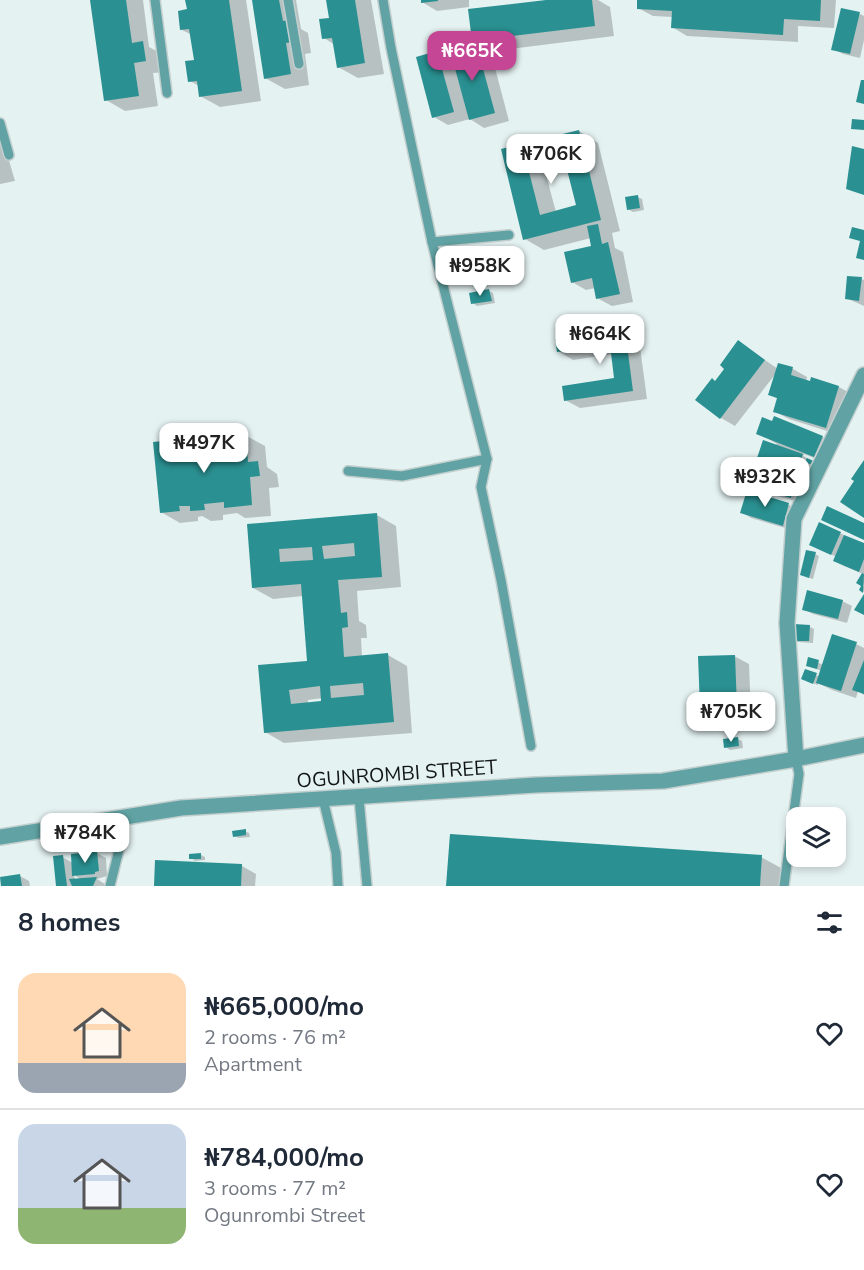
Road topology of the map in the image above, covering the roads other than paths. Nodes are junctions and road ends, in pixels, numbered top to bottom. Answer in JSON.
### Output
{"nodes":[{"id":1,"x":155,"y":0,"type":"edge"},
{"id":2,"x":288,"y":0,"type":"edge"},
{"id":3,"x":383,"y":0,"type":"edge"},
{"id":4,"x":299,"y":64,"type":"dead end"},
{"id":5,"x":167,"y":93,"type":"dead end"},
{"id":6,"x":0,"y":123,"type":"edge"},
{"id":7,"x":9,"y":155,"type":"dead end"},
{"id":8,"x":509,"y":235,"type":"dead end"},
{"id":9,"x":432,"y":242,"type":"junction"},
{"id":10,"x":864,"y":375,"type":"edge"},
{"id":11,"x":487,"y":459,"type":"junction"},
{"id":12,"x":348,"y":471,"type":"dead end"},
{"id":13,"x":864,"y":745,"type":"edge"},
{"id":14,"x":531,"y":746,"type":"dead end"},
{"id":15,"x":796,"y":759,"type":"junction"},
{"id":16,"x":359,"y":798,"type":"junction"},
{"id":17,"x":322,"y":799,"type":"junction"},
{"id":18,"x":117,"y":819,"type":"junction"},
{"id":19,"x":0,"y":837,"type":"edge"},
{"id":20,"x":110,"y":886,"type":"edge"},
{"id":21,"x":338,"y":886,"type":"edge"},
{"id":22,"x":367,"y":886,"type":"edge"},
{"id":23,"x":784,"y":886,"type":"edge"}],
"edges":[{"from":1,"to":5,"type":"lane"},
{"from":2,"to":4,"type":"lane"},
{"from":3,"to":9,"type":"lane"},
{"from":6,"to":7,"type":"lane"},
{"from":8,"to":9,"type":"lane"},
{"from":9,"to":11,"type":"lane"},
{"from":10,"to":15,"type":"street"},
{"from":11,"to":12,"type":"lane"},
{"from":11,"to":14,"type":"lane"},
{"from":13,"to":15,"type":"street","name":"OGUNROMBI STREET"},
{"from":15,"to":16,"type":"street","name":"OGUNROMBI STREET"},
{"from":15,"to":23,"type":"lane"},
{"from":16,"to":17,"type":"street","name":"OGUNROMBI STREET"},
{"from":16,"to":22,"type":"lane"},
{"from":17,"to":18,"type":"street","name":"OGUNROMBI STREET"},
{"from":17,"to":21,"type":"lane"},
{"from":18,"to":19,"type":"street","name":"OGUNROMBI STREET"},
{"from":18,"to":20,"type":"lane"}]}
